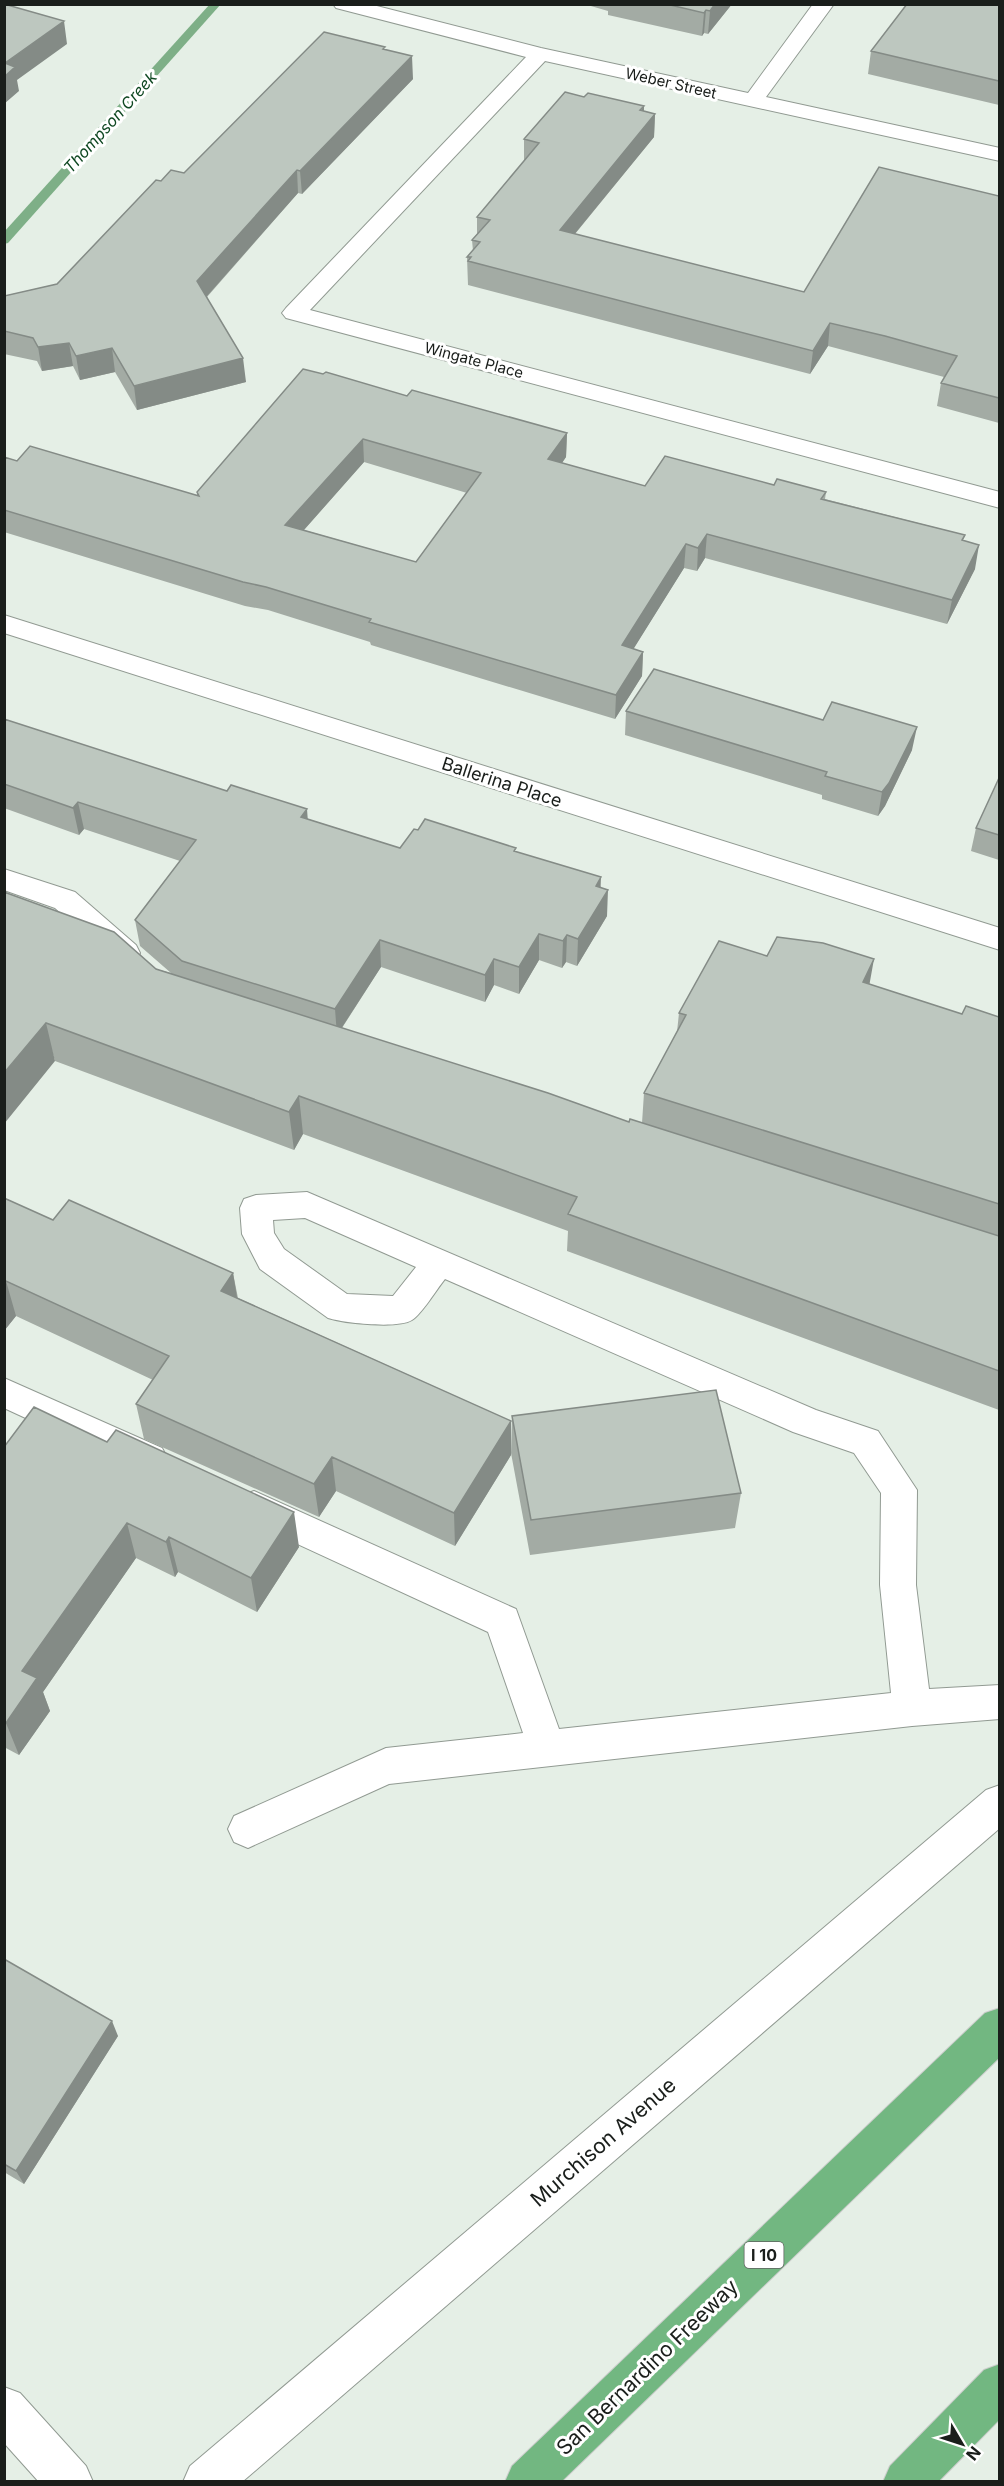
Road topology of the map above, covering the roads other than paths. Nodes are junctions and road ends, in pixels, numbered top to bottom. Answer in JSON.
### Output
{"nodes":[{"id":1,"x":343,"y":4,"type":"edge"},
{"id":2,"x":824,"y":4,"type":"edge"},
{"id":3,"x":540,"y":54,"type":"junction"},
{"id":4,"x":753,"y":101,"type":"junction"},
{"id":5,"x":999,"y":155,"type":"edge"},
{"id":6,"x":999,"y":500,"type":"edge"},
{"id":7,"x":4,"y":624,"type":"edge"},
{"id":8,"x":4,"y":879,"type":"edge"},
{"id":9,"x":999,"y":939,"type":"edge"},
{"id":10,"x":149,"y":974,"type":"edge"},
{"id":11,"x":439,"y":1262,"type":"junction"},
{"id":12,"x":4,"y":1392,"type":"edge"},
{"id":13,"x":178,"y":1472,"type":"edge"},
{"id":14,"x":221,"y":1492,"type":"edge"},
{"id":15,"x":999,"y":1702,"type":"edge"},
{"id":16,"x":912,"y":1708,"type":"junction"},
{"id":17,"x":547,"y":1748,"type":"junction"},
{"id":18,"x":999,"y":1803,"type":"edge"},
{"id":19,"x":248,"y":1829,"type":"dead end"},
{"id":20,"x":999,"y":2028,"type":"edge"},
{"id":21,"x":999,"y":2386,"type":"edge"},
{"id":22,"x":4,"y":2409,"type":"edge"},
{"id":23,"x":70,"y":2481,"type":"edge"},
{"id":24,"x":206,"y":2481,"type":"edge"},
{"id":25,"x":528,"y":2481,"type":"edge"},
{"id":26,"x":906,"y":2481,"type":"edge"}],
"edges":[{"from":1,"to":3,"type":"street","name":"Weber Street"},
{"from":2,"to":4,"type":"street"},
{"from":3,"to":4,"type":"street","name":"Weber Street"},
{"from":3,"to":6,"type":"street","name":"Wingate Place"},
{"from":4,"to":5,"type":"street","name":"Weber Street"},
{"from":7,"to":9,"type":"street","name":"Ballerina Place"},
{"from":8,"to":10,"type":"street"},
{"from":11,"to":11,"type":"street"},
{"from":11,"to":16,"type":"street"},
{"from":12,"to":13,"type":"street"},
{"from":14,"to":17,"type":"street"},
{"from":15,"to":16,"type":"street"},
{"from":16,"to":17,"type":"street"},
{"from":17,"to":19,"type":"street"},
{"from":18,"to":24,"type":"street","name":"Murchison Avenue"},
{"from":20,"to":25,"type":"highway","name":"San Bernardino Freeway","number":"I 10"},
{"from":21,"to":26,"type":"highway"},
{"from":22,"to":23,"type":"street"}]}
